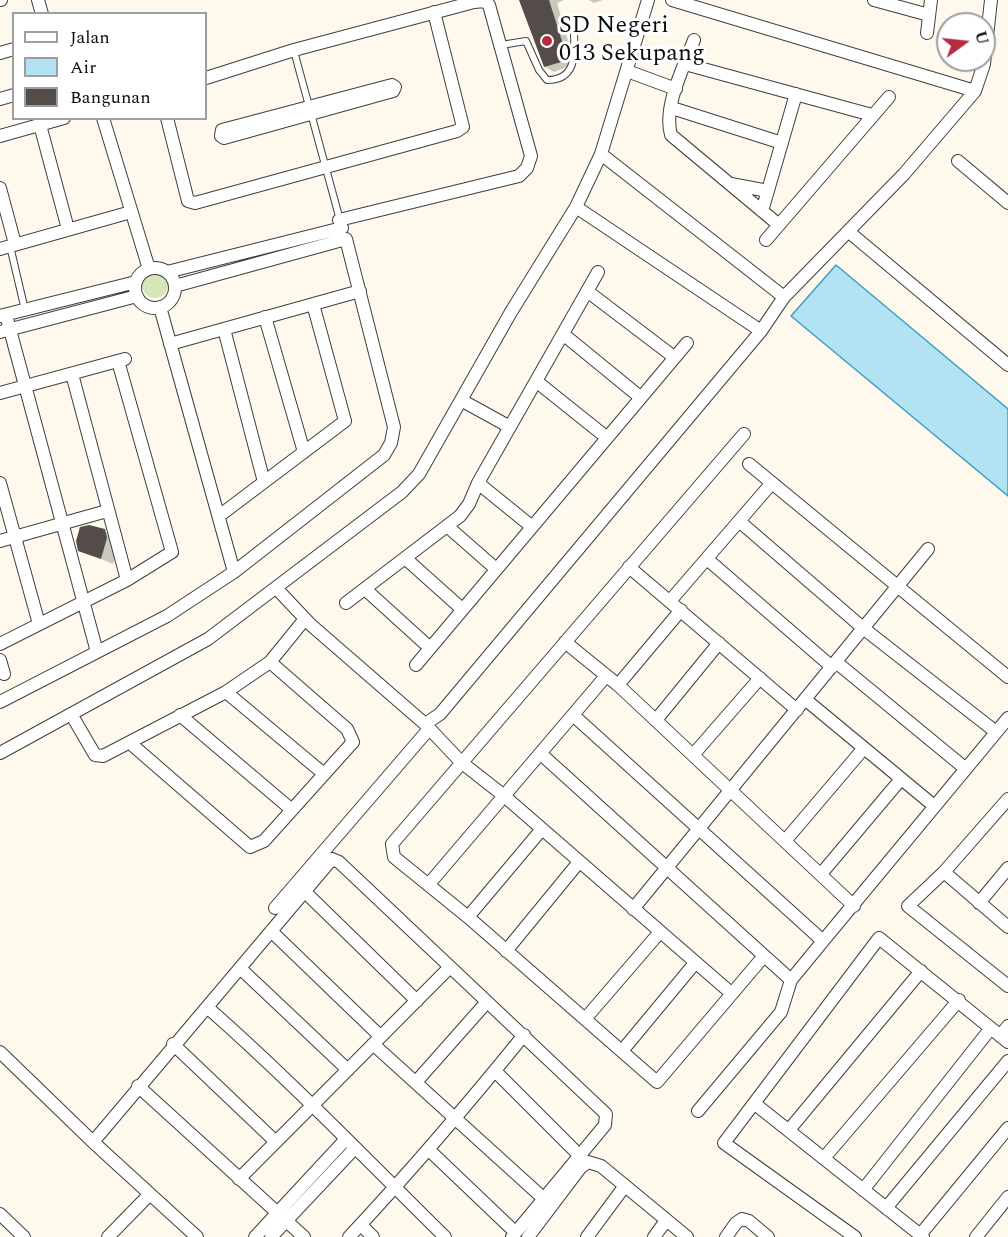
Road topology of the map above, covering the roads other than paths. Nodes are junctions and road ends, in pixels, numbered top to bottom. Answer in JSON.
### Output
{"nodes":[{"id":1,"x":648,"y":0,"type":"edge"},
{"id":2,"x":672,"y":0,"type":"edge"},
{"id":3,"x":874,"y":0,"type":"edge"},
{"id":4,"x":931,"y":0,"type":"edge"},
{"id":5,"x":991,"y":0,"type":"edge"},
{"id":6,"x":434,"y":12,"type":"junction"},
{"id":7,"x":929,"y":15,"type":"junction"},
{"id":8,"x":574,"y":18,"type":"dead end"},
{"id":9,"x":927,"y":33,"type":"dead end"},
{"id":10,"x":694,"y":40,"type":"dead end"},
{"id":11,"x":501,"y":45,"type":"junction"},
{"id":12,"x":294,"y":50,"type":"junction"},
{"id":13,"x":685,"y":64,"type":"junction"},
{"id":14,"x":627,"y":71,"type":"junction"},
{"id":15,"x":207,"y":78,"type":"edge"},
{"id":16,"x":676,"y":89,"type":"junction"},
{"id":17,"x":975,"y":91,"type":"junction"},
{"id":18,"x":796,"y":94,"type":"junction"},
{"id":19,"x":889,"y":97,"type":"dead end"},
{"id":20,"x":672,"y":108,"type":"junction"},
{"id":21,"x":310,"y":111,"type":"junction"},
{"id":22,"x":872,"y":115,"type":"junction"},
{"id":23,"x":57,"y":120,"type":"edge"},
{"id":24,"x":104,"y":120,"type":"edge"},
{"id":25,"x":168,"y":120,"type":"edge"},
{"id":26,"x":40,"y":125,"type":"junction"},
{"id":27,"x":0,"y":136,"type":"edge"},
{"id":28,"x":782,"y":143,"type":"junction"},
{"id":29,"x":601,"y":154,"type":"junction"},
{"id":30,"x":958,"y":161,"type":"dead end"},
{"id":31,"x":325,"y":166,"type":"junction"},
{"id":32,"x":729,"y":184,"type":"junction"},
{"id":33,"x":0,"y":188,"type":"edge"},
{"id":34,"x":768,"y":191,"type":"junction"},
{"id":35,"x":1008,"y":202,"type":"edge"},
{"id":36,"x":576,"y":207,"type":"junction"},
{"id":37,"x":762,"y":211,"type":"junction"},
{"id":38,"x":131,"y":212,"type":"junction"},
{"id":39,"x":779,"y":225,"type":"junction"},
{"id":40,"x":68,"y":229,"type":"junction"},
{"id":41,"x":342,"y":229,"type":"junction"},
{"id":42,"x":849,"y":232,"type":"junction"},
{"id":43,"x":766,"y":240,"type":"dead end"},
{"id":44,"x":8,"y":246,"type":"edge"},
{"id":45,"x":149,"y":269,"type":"junction"},
{"id":46,"x":167,"y":272,"type":"junction"},
{"id":47,"x":598,"y":272,"type":"dead end"},
{"id":48,"x":136,"y":282,"type":"junction"},
{"id":49,"x":175,"y":286,"type":"junction"},
{"id":50,"x":360,"y":291,"type":"junction"},
{"id":51,"x":587,"y":291,"type":"junction"},
{"id":52,"x":137,"y":296,"type":"junction"},
{"id":53,"x":784,"y":297,"type":"junction"},
{"id":54,"x":313,"y":304,"type":"junction"},
{"id":55,"x":160,"y":307,"type":"junction"},
{"id":56,"x":25,"y":310,"type":"junction"},
{"id":57,"x":3,"y":316,"type":"edge"},
{"id":58,"x":265,"y":317,"type":"junction"},
{"id":59,"x":224,"y":329,"type":"junction"},
{"id":60,"x":5,"y":331,"type":"edge"},
{"id":61,"x":761,"y":331,"type":"junction"},
{"id":62,"x":562,"y":334,"type":"junction"},
{"id":63,"x":687,"y":343,"type":"dead end"},
{"id":64,"x":170,"y":344,"type":"junction"},
{"id":65,"x":674,"y":357,"type":"junction"},
{"id":66,"x":1008,"y":365,"type":"edge"},
{"id":67,"x":72,"y":374,"type":"junction"},
{"id":68,"x":536,"y":381,"type":"junction"},
{"id":69,"x":27,"y":386,"type":"junction"},
{"id":70,"x":0,"y":393,"type":"edge"},
{"id":71,"x":640,"y":397,"type":"junction"},
{"id":72,"x":461,"y":400,"type":"junction"},
{"id":73,"x":510,"y":426,"type":"junction"},
{"id":74,"x":744,"y":434,"type":"dead end"},
{"id":75,"x":606,"y":437,"type":"junction"},
{"id":76,"x":304,"y":452,"type":"junction"},
{"id":77,"x":749,"y":464,"type":"dead end"},
{"id":78,"x":264,"y":482,"type":"junction"},
{"id":79,"x":0,"y":483,"type":"edge"},
{"id":80,"x":478,"y":483,"type":"junction"},
{"id":81,"x":771,"y":484,"type":"junction"},
{"id":82,"x":107,"y":511,"type":"junction"},
{"id":83,"x":219,"y":516,"type":"junction"},
{"id":84,"x":739,"y":521,"type":"junction"},
{"id":85,"x":63,"y":523,"type":"junction"},
{"id":86,"x":447,"y":526,"type":"junction"},
{"id":87,"x":531,"y":526,"type":"junction"},
{"id":88,"x":14,"y":537,"type":"junction"},
{"id":89,"x":0,"y":541,"type":"edge"},
{"id":90,"x":928,"y":549,"type":"dead end"},
{"id":91,"x":405,"y":558,"type":"junction"},
{"id":92,"x":707,"y":559,"type":"junction"},
{"id":93,"x":629,"y":567,"type":"junction"},
{"id":94,"x":495,"y":569,"type":"junction"},
{"id":95,"x":234,"y":572,"type":"junction"},
{"id":96,"x":127,"y":580,"type":"junction"},
{"id":97,"x":896,"y":587,"type":"junction"},
{"id":98,"x":364,"y":589,"type":"junction"},
{"id":99,"x":277,"y":590,"type":"junction"},
{"id":100,"x":83,"y":601,"type":"junction"},
{"id":101,"x":670,"y":601,"type":"junction"},
{"id":102,"x":346,"y":603,"type":"dead end"},
{"id":103,"x":462,"y":609,"type":"junction"},
{"id":104,"x":681,"y":610,"type":"junction"},
{"id":105,"x":305,"y":619,"type":"junction"},
{"id":106,"x":39,"y":624,"type":"junction"},
{"id":107,"x":863,"y":628,"type":"junction"},
{"id":108,"x":565,"y":642,"type":"junction"},
{"id":109,"x":719,"y":643,"type":"junction"},
{"id":110,"x":0,"y":644,"type":"edge"},
{"id":111,"x":430,"y":648,"type":"junction"},
{"id":112,"x":97,"y":652,"type":"junction"},
{"id":113,"x":0,"y":660,"type":"edge"},
{"id":114,"x":270,"y":662,"type":"junction"},
{"id":115,"x":416,"y":665,"type":"dead end"},
{"id":116,"x":834,"y":665,"type":"junction"},
{"id":117,"x":4,"y":674,"type":"dead end"},
{"id":118,"x":606,"y":676,"type":"junction"},
{"id":119,"x":1008,"y":677,"type":"edge"},
{"id":120,"x":760,"y":678,"type":"junction"},
{"id":121,"x":618,"y":685,"type":"junction"},
{"id":122,"x":226,"y":692,"type":"junction"},
{"id":123,"x":0,"y":702,"type":"edge"},
{"id":124,"x":802,"y":705,"type":"junction"},
{"id":125,"x":71,"y":714,"type":"junction"},
{"id":126,"x":180,"y":715,"type":"junction"},
{"id":127,"x":573,"y":716,"type":"junction"},
{"id":128,"x":1008,"y":718,"type":"edge"},
{"id":129,"x":656,"y":720,"type":"junction"},
{"id":130,"x":427,"y":726,"type":"junction"},
{"id":131,"x":996,"y":732,"type":"junction"},
{"id":132,"x":130,"y":743,"type":"junction"},
{"id":133,"x":864,"y":748,"type":"junction"},
{"id":134,"x":0,"y":753,"type":"edge"},
{"id":135,"x":541,"y":754,"type":"junction"},
{"id":136,"x":693,"y":755,"type":"junction"},
{"id":137,"x":461,"y":762,"type":"junction"},
{"id":138,"x":966,"y":769,"type":"junction"},
{"id":139,"x":324,"y":774,"type":"junction"},
{"id":140,"x":901,"y":779,"type":"junction"},
{"id":141,"x":731,"y":790,"type":"junction"},
{"id":142,"x":503,"y":795,"type":"junction"},
{"id":143,"x":1008,"y":798,"type":"edge"},
{"id":144,"x":933,"y":806,"type":"junction"},
{"id":145,"x":292,"y":810,"type":"junction"},
{"id":146,"x":542,"y":830,"type":"junction"},
{"id":147,"x":698,"y":831,"type":"junction"},
{"id":148,"x":785,"y":841,"type":"junction"},
{"id":149,"x":579,"y":862,"type":"junction"},
{"id":150,"x":667,"y":868,"type":"junction"},
{"id":151,"x":1008,"y":868,"type":"edge"},
{"id":152,"x":944,"y":872,"type":"junction"},
{"id":153,"x":821,"y":874,"type":"junction"},
{"id":154,"x":429,"y":884,"type":"junction"},
{"id":155,"x":304,"y":891,"type":"junction"},
{"id":156,"x":980,"y":903,"type":"junction"},
{"id":157,"x":854,"y":906,"type":"junction"},
{"id":158,"x":275,"y":908,"type":"dead end"},
{"id":159,"x":633,"y":909,"type":"junction"},
{"id":160,"x":468,"y":917,"type":"junction"},
{"id":161,"x":1008,"y":927,"type":"edge"},
{"id":162,"x":271,"y":931,"type":"junction"},
{"id":163,"x":660,"y":932,"type":"junction"},
{"id":164,"x":823,"y":941,"type":"junction"},
{"id":165,"x":506,"y":951,"type":"junction"},
{"id":166,"x":764,"y":956,"type":"junction"},
{"id":167,"x":695,"y":963,"type":"junction"},
{"id":168,"x":450,"y":967,"type":"junction"},
{"id":169,"x":241,"y":969,"type":"junction"},
{"id":170,"x":921,"y":971,"type":"junction"},
{"id":171,"x":791,"y":980,"type":"junction"},
{"id":172,"x":1008,"y":986,"type":"edge"},
{"id":173,"x":731,"y":993,"type":"junction"},
{"id":174,"x":959,"y":1000,"type":"junction"},
{"id":175,"x":417,"y":1001,"type":"junction"},
{"id":176,"x":486,"y":1004,"type":"junction"},
{"id":177,"x":207,"y":1007,"type":"junction"},
{"id":178,"x":585,"y":1019,"type":"junction"},
{"id":179,"x":1002,"y":1033,"type":"edge"},
{"id":180,"x":524,"y":1035,"type":"junction"},
{"id":181,"x":377,"y":1040,"type":"junction"},
{"id":182,"x":173,"y":1044,"type":"junction"},
{"id":183,"x":622,"y":1051,"type":"junction"},
{"id":184,"x":0,"y":1052,"type":"edge"},
{"id":185,"x":1008,"y":1061,"type":"edge"},
{"id":186,"x":348,"y":1070,"type":"junction"},
{"id":187,"x":495,"y":1071,"type":"junction"},
{"id":188,"x":416,"y":1082,"type":"junction"},
{"id":189,"x":138,"y":1086,"type":"junction"},
{"id":190,"x":755,"y":1104,"type":"junction"},
{"id":191,"x":313,"y":1105,"type":"junction"},
{"id":192,"x":699,"y":1111,"type":"dead end"},
{"id":193,"x":453,"y":1117,"type":"junction"},
{"id":194,"x":1008,"y":1128,"type":"edge"},
{"id":195,"x":789,"y":1130,"type":"junction"},
{"id":196,"x":93,"y":1142,"type":"junction"},
{"id":197,"x":276,"y":1142,"type":"junction"},
{"id":198,"x":350,"y":1144,"type":"junction"},
{"id":199,"x":429,"y":1150,"type":"junction"},
{"id":200,"x":579,"y":1155,"type":"junction"},
{"id":201,"x":824,"y":1158,"type":"junction"},
{"id":202,"x":239,"y":1179,"type":"junction"},
{"id":203,"x":624,"y":1187,"type":"junction"},
{"id":204,"x":395,"y":1188,"type":"junction"},
{"id":205,"x":863,"y":1190,"type":"junction"},
{"id":206,"x":150,"y":1194,"type":"junction"},
{"id":207,"x":1008,"y":1197,"type":"edge"},
{"id":208,"x":543,"y":1198,"type":"junction"},
{"id":209,"x":886,"y":1208,"type":"junction"},
{"id":210,"x":277,"y":1212,"type":"junction"},
{"id":211,"x":0,"y":1214,"type":"edge"},
{"id":212,"x":288,"y":1222,"type":"junction"},
{"id":213,"x":665,"y":1222,"type":"junction"},
{"id":214,"x":361,"y":1225,"type":"junction"},
{"id":215,"x":513,"y":1234,"type":"edge"},
{"id":216,"x":922,"y":1236,"type":"edge"},
{"id":217,"x":24,"y":1237,"type":"edge"},
{"id":218,"x":108,"y":1237,"type":"edge"},
{"id":219,"x":197,"y":1237,"type":"edge"},
{"id":220,"x":255,"y":1237,"type":"edge"},
{"id":221,"x":271,"y":1237,"type":"edge"},
{"id":222,"x":304,"y":1237,"type":"edge"},
{"id":223,"x":350,"y":1237,"type":"edge"},
{"id":224,"x":373,"y":1237,"type":"edge"},
{"id":225,"x":444,"y":1237,"type":"edge"},
{"id":226,"x":528,"y":1237,"type":"edge"},
{"id":227,"x":587,"y":1237,"type":"edge"},
{"id":228,"x":654,"y":1237,"type":"edge"},
{"id":229,"x":687,"y":1237,"type":"edge"},
{"id":230,"x":726,"y":1237,"type":"edge"},
{"id":231,"x":768,"y":1237,"type":"edge"},
{"id":232,"x":855,"y":1237,"type":"edge"},
{"id":233,"x":976,"y":1237,"type":"edge"}],
"edges":[{"from":1,"to":14,"type":"street"},
{"from":2,"to":17,"type":"street"},
{"from":3,"to":7,"type":"street"},
{"from":4,"to":7,"type":"street"},
{"from":5,"to":17,"type":"street"},
{"from":6,"to":11,"type":"street"},
{"from":6,"to":12,"type":"street"},
{"from":6,"to":31,"type":"street"},
{"from":7,"to":9,"type":"street"},
{"from":8,"to":11,"type":"lane"},
{"from":10,"to":13,"type":"street"},
{"from":11,"to":41,"type":"street"},
{"from":12,"to":15,"type":"street"},
{"from":12,"to":21,"type":"lane"},
{"from":13,"to":16,"type":"street"},
{"from":13,"to":18,"type":"street"},
{"from":14,"to":16,"type":"street"},
{"from":14,"to":29,"type":"street"},
{"from":16,"to":20,"type":"street"},
{"from":17,"to":42,"type":"street"},
{"from":18,"to":22,"type":"street"},
{"from":18,"to":28,"type":"street"},
{"from":19,"to":22,"type":"street"},
{"from":20,"to":28,"type":"street"},
{"from":20,"to":32,"type":"street"},
{"from":21,"to":21,"type":"street"},
{"from":21,"to":21,"type":"street"},
{"from":21,"to":31,"type":"lane"},
{"from":22,"to":39,"type":"street"},
{"from":23,"to":26,"type":"street"},
{"from":24,"to":38,"type":"street"},
{"from":25,"to":31,"type":"street"},
{"from":26,"to":27,"type":"street"},
{"from":26,"to":40,"type":"street"},
{"from":28,"to":34,"type":"street"},
{"from":29,"to":36,"type":"street"},
{"from":29,"to":53,"type":"street"},
{"from":30,"to":35,"type":"street"},
{"from":31,"to":41,"type":"lane"},
{"from":32,"to":34,"type":"street"},
{"from":32,"to":37,"type":"street"},
{"from":33,"to":44,"type":"street"},
{"from":34,"to":37,"type":"street"},
{"from":36,"to":61,"type":"street"},
{"from":36,"to":72,"type":"street"},
{"from":37,"to":39,"type":"street"},
{"from":38,"to":40,"type":"street"},
{"from":38,"to":45,"type":"street"},
{"from":39,"to":43,"type":"street"},
{"from":40,"to":44,"type":"street"},
{"from":41,"to":46,"type":"street"},
{"from":41,"to":49,"type":"street"},
{"from":41,"to":50,"type":"street"},
{"from":42,"to":53,"type":"street"},
{"from":42,"to":66,"type":"street"},
{"from":44,"to":56,"type":"lane"},
{"from":45,"to":46,"type":"street"},
{"from":45,"to":48,"type":"street"},
{"from":46,"to":49,"type":"street"},
{"from":47,"to":51,"type":"street"},
{"from":48,"to":52,"type":"street"},
{"from":48,"to":56,"type":"street"},
{"from":49,"to":55,"type":"street"},
{"from":50,"to":54,"type":"street"},
{"from":50,"to":95,"type":"street"},
{"from":51,"to":62,"type":"street"},
{"from":51,"to":65,"type":"street"},
{"from":52,"to":55,"type":"street"},
{"from":52,"to":60,"type":"street"},
{"from":53,"to":61,"type":"street"},
{"from":54,"to":58,"type":"street"},
{"from":54,"to":76,"type":"street"},
{"from":55,"to":64,"type":"street"},
{"from":56,"to":57,"type":"street"},
{"from":57,"to":60,"type":"street"},
{"from":58,"to":59,"type":"street"},
{"from":58,"to":76,"type":"street"},
{"from":59,"to":64,"type":"street"},
{"from":59,"to":78,"type":"street"},
{"from":60,"to":69,"type":"street"},
{"from":61,"to":130,"type":"street"},
{"from":62,"to":68,"type":"street"},
{"from":62,"to":71,"type":"street"},
{"from":63,"to":65,"type":"street"},
{"from":64,"to":83,"type":"street"},
{"from":65,"to":71,"type":"street"},
{"from":67,"to":69,"type":"street"},
{"from":67,"to":82,"type":"street"},
{"from":67,"to":96,"type":"street"},
{"from":68,"to":73,"type":"street"},
{"from":68,"to":75,"type":"street"},
{"from":69,"to":70,"type":"street"},
{"from":69,"to":85,"type":"street"},
{"from":71,"to":75,"type":"street"},
{"from":72,"to":73,"type":"street"},
{"from":72,"to":99,"type":"street"},
{"from":73,"to":80,"type":"street"},
{"from":74,"to":93,"type":"street"},
{"from":75,"to":87,"type":"street"},
{"from":76,"to":78,"type":"street"},
{"from":77,"to":81,"type":"street"},
{"from":78,"to":83,"type":"street"},
{"from":79,"to":88,"type":"street"},
{"from":80,"to":86,"type":"street"},
{"from":80,"to":87,"type":"street"},
{"from":81,"to":84,"type":"street"},
{"from":81,"to":97,"type":"street"},
{"from":82,"to":85,"type":"street"},
{"from":82,"to":96,"type":"street"},
{"from":83,"to":95,"type":"street"},
{"from":84,"to":92,"type":"street"},
{"from":84,"to":107,"type":"street"},
{"from":85,"to":88,"type":"street"},
{"from":85,"to":100,"type":"street"},
{"from":86,"to":91,"type":"street"},
{"from":86,"to":94,"type":"street"},
{"from":87,"to":94,"type":"street"},
{"from":88,"to":89,"type":"street"},
{"from":88,"to":106,"type":"street"},
{"from":90,"to":97,"type":"street"},
{"from":91,"to":98,"type":"street"},
{"from":91,"to":103,"type":"street"},
{"from":92,"to":101,"type":"street"},
{"from":92,"to":116,"type":"street"},
{"from":93,"to":101,"type":"street"},
{"from":93,"to":108,"type":"street"},
{"from":94,"to":103,"type":"street"},
{"from":95,"to":112,"type":"street"},
{"from":96,"to":100,"type":"street"},
{"from":97,"to":107,"type":"street"},
{"from":97,"to":119,"type":"street"},
{"from":98,"to":102,"type":"street"},
{"from":98,"to":111,"type":"street"},
{"from":99,"to":105,"type":"street"},
{"from":99,"to":125,"type":"street"},
{"from":100,"to":106,"type":"street"},
{"from":100,"to":112,"type":"street"},
{"from":101,"to":104,"type":"street"},
{"from":103,"to":111,"type":"street"},
{"from":104,"to":109,"type":"street"},
{"from":104,"to":121,"type":"street"},
{"from":105,"to":114,"type":"street"},
{"from":105,"to":130,"type":"street"},
{"from":106,"to":110,"type":"street"},
{"from":107,"to":116,"type":"street"},
{"from":107,"to":131,"type":"street"},
{"from":108,"to":118,"type":"street"},
{"from":108,"to":137,"type":"street"},
{"from":109,"to":120,"type":"street"},
{"from":109,"to":129,"type":"street"},
{"from":111,"to":115,"type":"street"},
{"from":112,"to":123,"type":"street"},
{"from":113,"to":117,"type":"street"},
{"from":114,"to":122,"type":"street"},
{"from":114,"to":139,"type":"street"},
{"from":116,"to":124,"type":"street"},
{"from":116,"to":138,"type":"street"},
{"from":118,"to":121,"type":"street"},
{"from":118,"to":127,"type":"street"},
{"from":120,"to":124,"type":"street"},
{"from":120,"to":136,"type":"street"},
{"from":121,"to":129,"type":"street"},
{"from":122,"to":126,"type":"street"},
{"from":122,"to":139,"type":"street"},
{"from":124,"to":133,"type":"street"},
{"from":124,"to":141,"type":"street"},
{"from":125,"to":132,"type":"street"},
{"from":125,"to":134,"type":"street"},
{"from":126,"to":132,"type":"street"},
{"from":126,"to":145,"type":"street"},
{"from":127,"to":135,"type":"street"},
{"from":127,"to":147,"type":"street"},
{"from":128,"to":131,"type":"street"},
{"from":129,"to":136,"type":"street"},
{"from":130,"to":137,"type":"street"},
{"from":130,"to":158,"type":"street"},
{"from":131,"to":138,"type":"street"},
{"from":132,"to":145,"type":"street"},
{"from":133,"to":140,"type":"street"},
{"from":133,"to":148,"type":"street"},
{"from":135,"to":142,"type":"street"},
{"from":135,"to":150,"type":"street"},
{"from":136,"to":141,"type":"street"},
{"from":137,"to":142,"type":"street"},
{"from":137,"to":154,"type":"street"},
{"from":138,"to":144,"type":"street"},
{"from":139,"to":145,"type":"street"},
{"from":140,"to":144,"type":"street"},
{"from":140,"to":153,"type":"street"},
{"from":141,"to":147,"type":"street"},
{"from":141,"to":148,"type":"street"},
{"from":142,"to":146,"type":"street"},
{"from":142,"to":154,"type":"street"},
{"from":143,"to":152,"type":"street"},
{"from":144,"to":157,"type":"street"},
{"from":146,"to":149,"type":"street"},
{"from":146,"to":160,"type":"street"},
{"from":147,"to":150,"type":"street"},
{"from":147,"to":164,"type":"street"},
{"from":148,"to":153,"type":"street"},
{"from":149,"to":159,"type":"street"},
{"from":149,"to":165,"type":"street"},
{"from":150,"to":159,"type":"street"},
{"from":150,"to":166,"type":"street"},
{"from":151,"to":156,"type":"street"},
{"from":152,"to":156,"type":"street"},
{"from":152,"to":172,"type":"street"},
{"from":153,"to":157,"type":"street"},
{"from":154,"to":160,"type":"street"},
{"from":155,"to":162,"type":"street"},
{"from":155,"to":168,"type":"street"},
{"from":155,"to":175,"type":"street"},
{"from":156,"to":161,"type":"street"},
{"from":157,"to":164,"type":"street"},
{"from":159,"to":163,"type":"street"},
{"from":160,"to":165,"type":"street"},
{"from":162,"to":169,"type":"street"},
{"from":162,"to":181,"type":"street"},
{"from":163,"to":167,"type":"street"},
{"from":163,"to":178,"type":"street"},
{"from":164,"to":171,"type":"street"},
{"from":165,"to":178,"type":"street"},
{"from":166,"to":171,"type":"street"},
{"from":166,"to":173,"type":"street"},
{"from":167,"to":173,"type":"street"},
{"from":167,"to":183,"type":"street"},
{"from":168,"to":175,"type":"street"},
{"from":168,"to":176,"type":"street"},
{"from":169,"to":177,"type":"street"},
{"from":169,"to":186,"type":"street"},
{"from":170,"to":174,"type":"street"},
{"from":170,"to":190,"type":"street"},
{"from":170,"to":195,"type":"street"},
{"from":171,"to":192,"type":"street"},
{"from":173,"to":183,"type":"street"},
{"from":174,"to":179,"type":"street"},
{"from":174,"to":201,"type":"street"},
{"from":175,"to":181,"type":"street"},
{"from":176,"to":180,"type":"street"},
{"from":176,"to":188,"type":"street"},
{"from":177,"to":182,"type":"street"},
{"from":177,"to":191,"type":"street"},
{"from":178,"to":183,"type":"street"},
{"from":179,"to":205,"type":"street"},
{"from":180,"to":187,"type":"street"},
{"from":180,"to":200,"type":"street"},
{"from":181,"to":186,"type":"street"},
{"from":181,"to":188,"type":"street"},
{"from":182,"to":189,"type":"street"},
{"from":182,"to":197,"type":"street"},
{"from":184,"to":196,"type":"street"},
{"from":185,"to":209,"type":"street"},
{"from":186,"to":191,"type":"street"},
{"from":187,"to":193,"type":"street"},
{"from":187,"to":200,"type":"street"},
{"from":188,"to":193,"type":"street"},
{"from":189,"to":196,"type":"street"},
{"from":189,"to":202,"type":"street"},
{"from":190,"to":195,"type":"street"},
{"from":190,"to":232,"type":"street"},
{"from":191,"to":197,"type":"street"},
{"from":191,"to":198,"type":"street"},
{"from":193,"to":199,"type":"street"},
{"from":193,"to":208,"type":"street"},
{"from":194,"to":216,"type":"street"},
{"from":195,"to":201,"type":"street"},
{"from":196,"to":206,"type":"street"},
{"from":197,"to":202,"type":"street"},
{"from":198,"to":204,"type":"street"},
{"from":198,"to":210,"type":"street"},
{"from":198,"to":212,"type":"street"},
{"from":199,"to":204,"type":"street"},
{"from":199,"to":215,"type":"street"},
{"from":200,"to":208,"type":"street"},
{"from":201,"to":205,"type":"street"},
{"from":202,"to":210,"type":"street"},
{"from":203,"to":213,"type":"street"},
{"from":203,"to":226,"type":"street"},
{"from":203,"to":227,"type":"street"},
{"from":204,"to":214,"type":"street"},
{"from":204,"to":225,"type":"street"},
{"from":205,"to":209,"type":"street"},
{"from":206,"to":218,"type":"street"},
{"from":206,"to":219,"type":"street"},
{"from":207,"to":233,"type":"street"},
{"from":208,"to":215,"type":"street"},
{"from":209,"to":216,"type":"street"},
{"from":210,"to":212,"type":"street"},
{"from":210,"to":220,"type":"street"},
{"from":211,"to":217,"type":"street"},
{"from":212,"to":221,"type":"street"},
{"from":212,"to":222,"type":"street"},
{"from":213,"to":228,"type":"street"},
{"from":213,"to":229,"type":"street"},
{"from":214,"to":223,"type":"street"},
{"from":214,"to":224,"type":"street"},
{"from":230,"to":231,"type":"street"}]}
